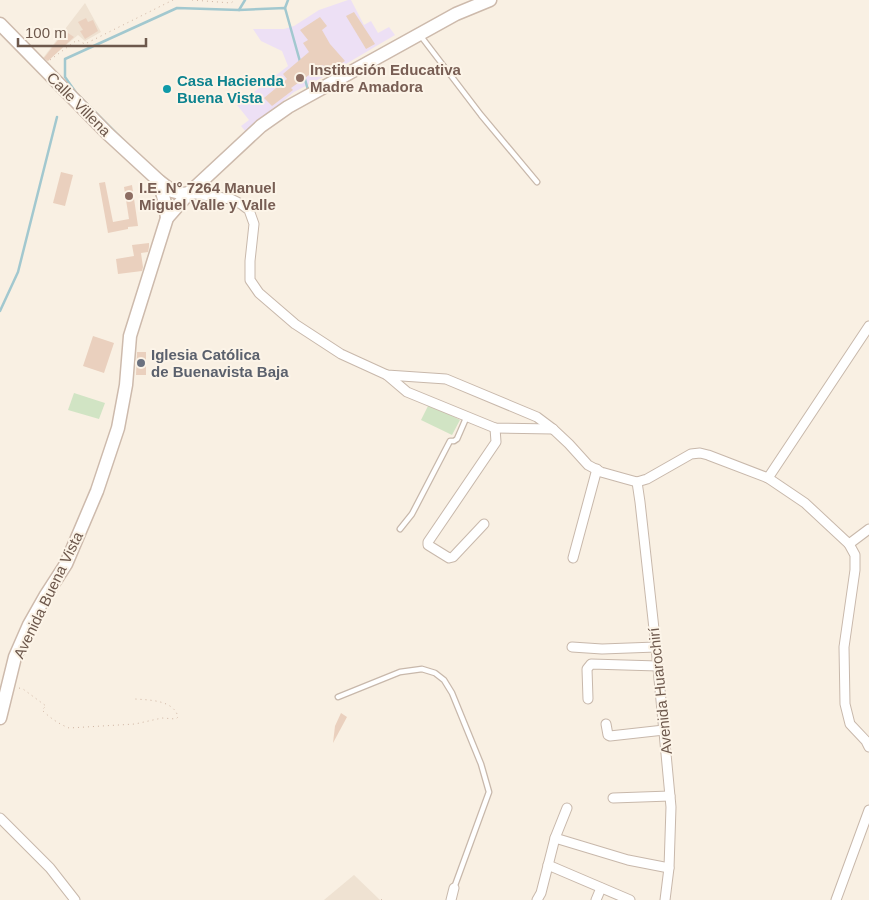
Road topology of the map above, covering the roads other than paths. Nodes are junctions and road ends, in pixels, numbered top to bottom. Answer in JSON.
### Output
{"nodes":[{"id":1,"x":490,"y":0,"type":"edge"},
{"id":2,"x":0,"y":24,"type":"edge"},
{"id":3,"x":419,"y":34,"type":"junction"},
{"id":4,"x":159,"y":181,"type":"junction"},
{"id":5,"x":537,"y":182,"type":"dead end"},
{"id":6,"x":190,"y":193,"type":"junction"},
{"id":7,"x":167,"y":218,"type":"junction"},
{"id":8,"x":869,"y":326,"type":"edge"},
{"id":9,"x":387,"y":375,"type":"junction"},
{"id":10,"x":467,"y":416,"type":"junction"},
{"id":11,"x":495,"y":428,"type":"junction"},
{"id":12,"x":553,"y":429,"type":"junction"},
{"id":13,"x":597,"y":469,"type":"junction"},
{"id":14,"x":768,"y":478,"type":"junction"},
{"id":15,"x":637,"y":482,"type":"junction"},
{"id":16,"x":484,"y":524,"type":"dead end"},
{"id":17,"x":400,"y":529,"type":"dead end"},
{"id":18,"x":869,"y":529,"type":"edge"},
{"id":19,"x":849,"y":544,"type":"junction"},
{"id":20,"x":573,"y":558,"type":"dead end"},
{"id":21,"x":572,"y":647,"type":"dead end"},
{"id":22,"x":656,"y":647,"type":"junction"},
{"id":23,"x":658,"y":666,"type":"junction"},
{"id":24,"x":338,"y":697,"type":"dead end"},
{"id":25,"x":588,"y":699,"type":"dead end"},
{"id":26,"x":2,"y":704,"type":"edge"},
{"id":27,"x":0,"y":718,"type":"edge"},
{"id":28,"x":606,"y":724,"type":"dead end"},
{"id":29,"x":664,"y":730,"type":"junction"},
{"id":30,"x":869,"y":747,"type":"edge"},
{"id":31,"x":670,"y":796,"type":"junction"},
{"id":32,"x":613,"y":798,"type":"dead end"},
{"id":33,"x":567,"y":808,"type":"dead end"},
{"id":34,"x":869,"y":810,"type":"edge"},
{"id":35,"x":0,"y":818,"type":"edge"},
{"id":36,"x":555,"y":838,"type":"junction"},
{"id":37,"x":548,"y":865,"type":"junction"},
{"id":38,"x":669,"y":868,"type":"junction"},
{"id":39,"x":454,"y":888,"type":"joint"},
{"id":40,"x":601,"y":888,"type":"junction"},
{"id":41,"x":75,"y":900,"type":"edge"},
{"id":42,"x":451,"y":900,"type":"edge"},
{"id":43,"x":537,"y":900,"type":"edge"},
{"id":44,"x":596,"y":900,"type":"edge"},
{"id":45,"x":630,"y":900,"type":"edge"},
{"id":46,"x":665,"y":900,"type":"edge"},
{"id":47,"x":836,"y":900,"type":"edge"}],
"edges":[{"from":1,"to":3,"type":"street","name":"Avenida Buena Vista"},
{"from":2,"to":4,"type":"street","name":"Calle Villena"},
{"from":3,"to":5,"type":"lane"},
{"from":3,"to":6,"type":"street","name":"Avenida Buena Vista"},
{"from":4,"to":6,"type":"street","name":"Calle Villena"},
{"from":4,"to":7,"type":"street"},
{"from":6,"to":7,"type":"street","name":"Avenida Buena Vista"},
{"from":6,"to":9,"type":"street"},
{"from":7,"to":26,"type":"street","name":"Avenida Buena Vista"},
{"from":8,"to":14,"type":"street"},
{"from":9,"to":10,"type":"street"},
{"from":9,"to":12,"type":"street"},
{"from":10,"to":11,"type":"street"},
{"from":10,"to":17,"type":"lane"},
{"from":11,"to":12,"type":"street"},
{"from":11,"to":16,"type":"street"},
{"from":12,"to":13,"type":"street"},
{"from":13,"to":15,"type":"street"},
{"from":13,"to":20,"type":"street"},
{"from":14,"to":15,"type":"street"},
{"from":14,"to":19,"type":"street"},
{"from":15,"to":22,"type":"street","name":"Avenida Huarochirí"},
{"from":18,"to":19,"type":"street"},
{"from":19,"to":30,"type":"street"},
{"from":21,"to":22,"type":"street"},
{"from":22,"to":23,"type":"street","name":"Avenida Huarochirí"},
{"from":23,"to":25,"type":"street"},
{"from":23,"to":29,"type":"street","name":"Avenida Huarochirí"},
{"from":24,"to":39,"type":"lane"},
{"from":26,"to":27,"type":"street","name":"Avenida Buena Vista"},
{"from":28,"to":29,"type":"street"},
{"from":29,"to":31,"type":"street","name":"Avenida Huarochirí"},
{"from":31,"to":32,"type":"street"},
{"from":31,"to":38,"type":"street","name":"Avenida Huarochirí"},
{"from":33,"to":36,"type":"street"},
{"from":34,"to":47,"type":"street"},
{"from":35,"to":41,"type":"street"},
{"from":36,"to":37,"type":"street"},
{"from":36,"to":38,"type":"street"},
{"from":37,"to":40,"type":"street"},
{"from":37,"to":43,"type":"street"},
{"from":38,"to":46,"type":"street","name":"Avenida Huarochirí"},
{"from":39,"to":42,"type":"street"},
{"from":40,"to":44,"type":"street"},
{"from":40,"to":45,"type":"street"}]}
